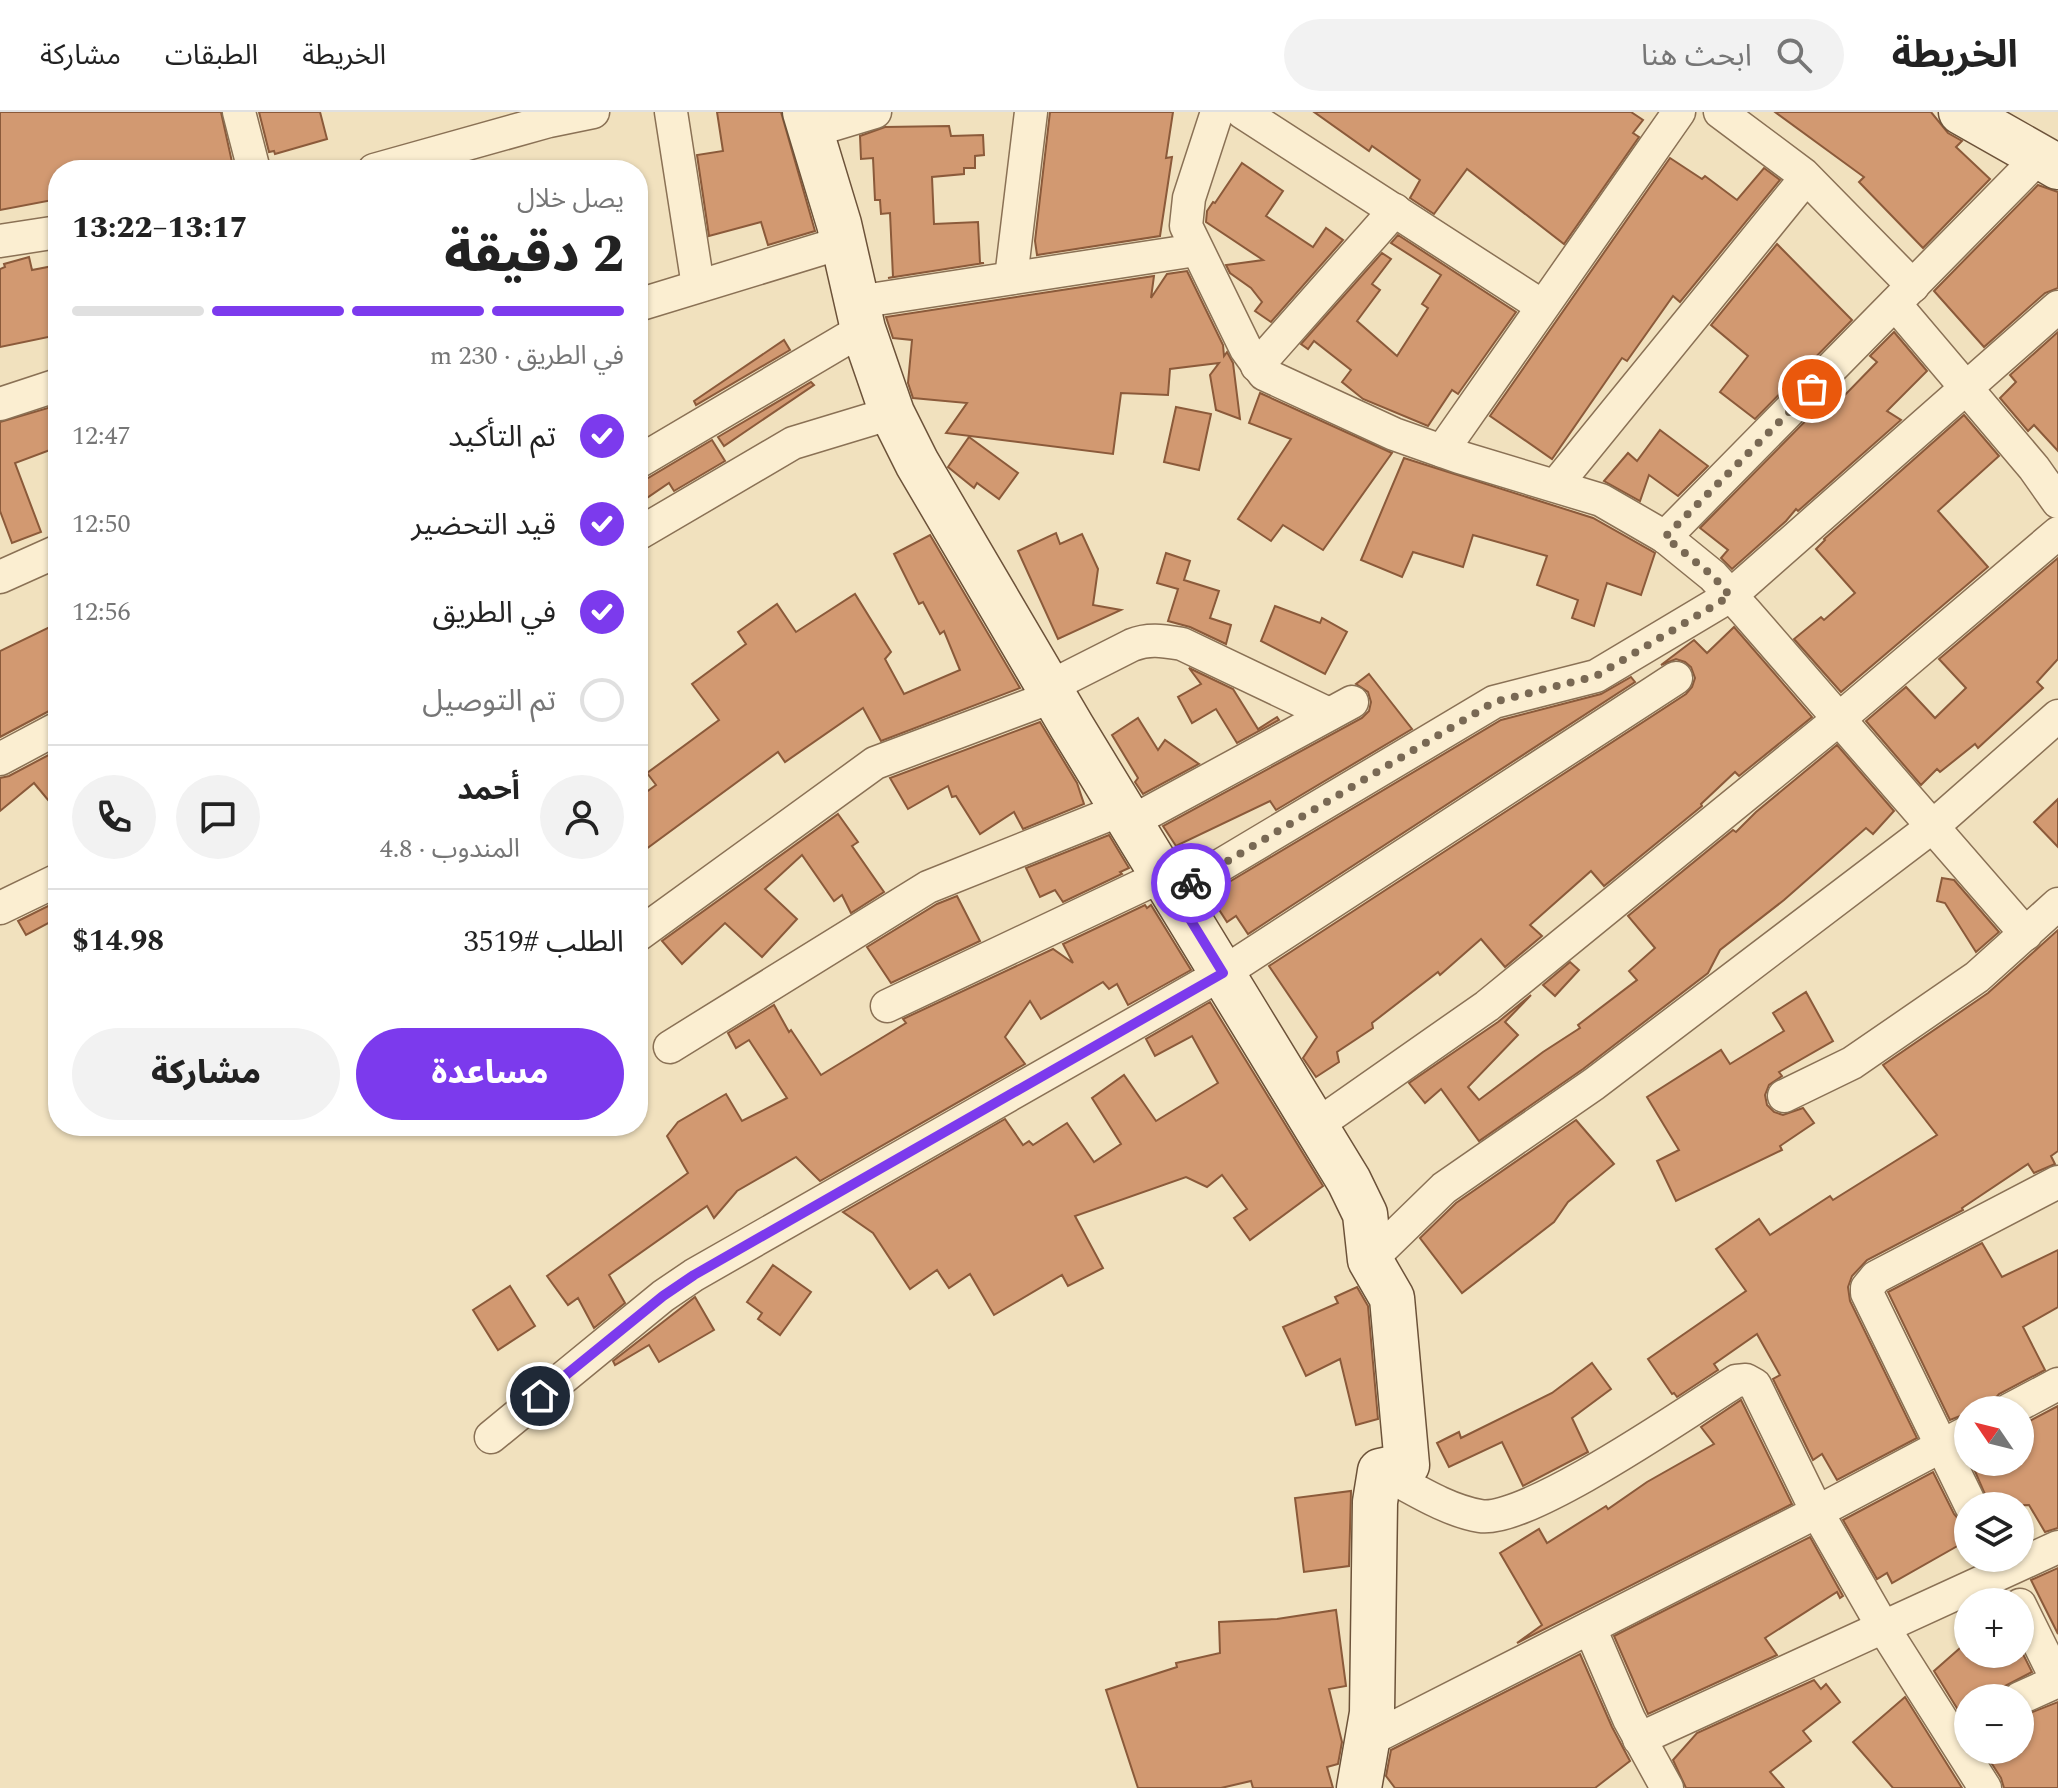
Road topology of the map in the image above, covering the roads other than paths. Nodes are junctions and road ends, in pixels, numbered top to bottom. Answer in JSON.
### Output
{"nodes":[{"id":1,"x":239,"y":112,"type":"edge"},
{"id":2,"x":593,"y":112,"type":"edge"},
{"id":3,"x":671,"y":112,"type":"edge"},
{"id":4,"x":875,"y":112,"type":"edge"},
{"id":5,"x":1031,"y":112,"type":"edge"},
{"id":6,"x":1217,"y":112,"type":"edge"},
{"id":7,"x":1243,"y":112,"type":"edge"},
{"id":8,"x":1679,"y":112,"type":"edge"},
{"id":9,"x":1720,"y":112,"type":"edge"},
{"id":10,"x":1961,"y":112,"type":"edge"},
{"id":11,"x":529,"y":119,"type":"edge"},
{"id":12,"x":808,"y":121,"type":"edge"},
{"id":13,"x":251,"y":160,"type":"edge"},
{"id":14,"x":413,"y":160,"type":"edge"},
{"id":15,"x":2049,"y":162,"type":"edge"},
{"id":16,"x":1805,"y":179,"type":"junction"},
{"id":17,"x":1395,"y":210,"type":"junction"},
{"id":18,"x":48,"y":234,"type":"edge"},
{"id":19,"x":0,"y":241,"type":"edge"},
{"id":20,"x":844,"y":242,"type":"junction"},
{"id":21,"x":1196,"y":250,"type":"junction"},
{"id":22,"x":1011,"y":278,"type":"junction"},
{"id":23,"x":698,"y":286,"type":"junction"},
{"id":24,"x":1904,"y":295,"type":"junction"},
{"id":25,"x":648,"y":302,"type":"edge"},
{"id":26,"x":1542,"y":306,"type":"junction"},
{"id":27,"x":2058,"y":307,"type":"edge"},
{"id":28,"x":860,"y":316,"type":"junction"},
{"id":29,"x":1257,"y":366,"type":"junction"},
{"id":30,"x":1966,"y":387,"type":"junction"},
{"id":31,"x":48,"y":388,"type":"edge"},
{"id":32,"x":0,"y":404,"type":"edge"},
{"id":33,"x":892,"y":413,"type":"junction"},
{"id":34,"x":1442,"y":451,"type":"junction"},
{"id":35,"x":648,"y":455,"type":"edge"},
{"id":36,"x":1556,"y":485,"type":"junction"},
{"id":37,"x":2058,"y":502,"type":"edge"},
{"id":38,"x":648,"y":528,"type":"edge"},
{"id":39,"x":2058,"y":533,"type":"edge"},
{"id":40,"x":1665,"y":537,"type":"junction"},
{"id":41,"x":48,"y":555,"type":"edge"},
{"id":42,"x":0,"y":577,"type":"edge"},
{"id":43,"x":1730,"y":596,"type":"junction"},
{"id":44,"x":1676,"y":678,"type":"dead end"},
{"id":45,"x":1052,"y":691,"type":"junction"},
{"id":46,"x":2058,"y":716,"type":"edge"},
{"id":47,"x":1839,"y":719,"type":"junction"},
{"id":48,"x":48,"y":733,"type":"edge"},
{"id":49,"x":0,"y":759,"type":"edge"},
{"id":50,"x":1127,"y":815,"type":"junction"},
{"id":51,"x":1932,"y":827,"type":"junction"},
{"id":52,"x":1169,"y":884,"type":"junction"},
{"id":53,"x":48,"y":885,"type":"edge"},
{"id":54,"x":2058,"y":904,"type":"edge"},
{"id":55,"x":0,"y":908,"type":"edge"},
{"id":56,"x":648,"y":928,"type":"edge"},
{"id":57,"x":2026,"y":934,"type":"junction"},
{"id":58,"x":1223,"y":973,"type":"junction"},
{"id":59,"x":887,"y":1006,"type":"dead end"},
{"id":60,"x":670,"y":1047,"type":"dead end"},
{"id":61,"x":1784,"y":1096,"type":"dead end"},
{"id":62,"x":1314,"y":1127,"type":"junction"},
{"id":63,"x":2058,"y":1182,"type":"edge"},
{"id":64,"x":1370,"y":1260,"type":"junction"},
{"id":65,"x":2058,"y":1384,"type":"edge"},
{"id":66,"x":2034,"y":1397,"type":"edge"},
{"id":67,"x":491,"y":1437,"type":"dead end"},
{"id":68,"x":1954,"y":1439,"type":"edge"},
{"id":69,"x":1380,"y":1471,"type":"junction"},
{"id":70,"x":1817,"y":1512,"type":"junction"},
{"id":71,"x":2058,"y":1547,"type":"edge"},
{"id":72,"x":2034,"y":1554,"type":"edge"},
{"id":73,"x":1985,"y":1572,"type":"edge"},
{"id":74,"x":1883,"y":1627,"type":"junction"},
{"id":75,"x":1590,"y":1628,"type":"junction"},
{"id":76,"x":2034,"y":1634,"type":"edge"},
{"id":77,"x":2058,"y":1681,"type":"edge"},
{"id":78,"x":2034,"y":1692,"type":"edge"},
{"id":79,"x":1954,"y":1719,"type":"edge"},
{"id":80,"x":1639,"y":1739,"type":"junction"},
{"id":81,"x":1369,"y":1740,"type":"junction"},
{"id":82,"x":1975,"y":1764,"type":"edge"},
{"id":83,"x":1359,"y":1788,"type":"edge"},
{"id":84,"x":1667,"y":1788,"type":"edge"},
{"id":85,"x":1985,"y":1788,"type":"edge"}],
"edges":[{"from":1,"to":13,"type":"street"},
{"from":2,"to":11,"type":"street"},
{"from":3,"to":23,"type":"street"},
{"from":4,"to":12,"type":"street"},
{"from":5,"to":22,"type":"street"},
{"from":6,"to":21,"type":"street"},
{"from":7,"to":17,"type":"street"},
{"from":8,"to":26,"type":"street"},
{"from":9,"to":16,"type":"street"},
{"from":10,"to":15,"type":"street"},
{"from":11,"to":14,"type":"street"},
{"from":12,"to":20,"type":"street"},
{"from":15,"to":24,"type":"street"},
{"from":16,"to":24,"type":"street"},
{"from":16,"to":36,"type":"street"},
{"from":17,"to":26,"type":"street"},
{"from":17,"to":29,"type":"street"},
{"from":18,"to":19,"type":"street"},
{"from":20,"to":23,"type":"street"},
{"from":20,"to":28,"type":"street"},
{"from":21,"to":22,"type":"street"},
{"from":21,"to":29,"type":"street"},
{"from":22,"to":28,"type":"street"},
{"from":23,"to":25,"type":"street"},
{"from":24,"to":30,"type":"street"},
{"from":24,"to":40,"type":"street"},
{"from":26,"to":34,"type":"street"},
{"from":27,"to":30,"type":"street"},
{"from":28,"to":33,"type":"street"},
{"from":28,"to":35,"type":"street"},
{"from":29,"to":34,"type":"street"},
{"from":30,"to":37,"type":"street"},
{"from":30,"to":43,"type":"street"},
{"from":31,"to":32,"type":"street"},
{"from":33,"to":38,"type":"street"},
{"from":33,"to":45,"type":"street"},
{"from":34,"to":36,"type":"street"},
{"from":36,"to":40,"type":"street"},
{"from":39,"to":47,"type":"street"},
{"from":40,"to":43,"type":"street"},
{"from":41,"to":42,"type":"street"},
{"from":43,"to":47,"type":"street"},
{"from":43,"to":52,"type":"street"},
{"from":44,"to":58,"type":"street"},
{"from":45,"to":50,"type":"street"},
{"from":45,"to":50,"type":"street"},
{"from":45,"to":56,"type":"street"},
{"from":46,"to":51,"type":"street"},
{"from":47,"to":51,"type":"street"},
{"from":47,"to":62,"type":"street"},
{"from":48,"to":49,"type":"street"},
{"from":50,"to":52,"type":"street"},
{"from":50,"to":60,"type":"street"},
{"from":51,"to":57,"type":"street"},
{"from":51,"to":64,"type":"street"},
{"from":52,"to":58,"type":"street"},
{"from":52,"to":59,"type":"street"},
{"from":53,"to":55,"type":"street"},
{"from":54,"to":57,"type":"street"},
{"from":57,"to":61,"type":"street"},
{"from":58,"to":62,"type":"street"},
{"from":58,"to":67,"type":"street"},
{"from":62,"to":64,"type":"street"},
{"from":63,"to":68,"type":"street"},
{"from":64,"to":69,"type":"street"},
{"from":65,"to":66,"type":"street"},
{"from":68,"to":70,"type":"street"},
{"from":69,"to":70,"type":"street"},
{"from":69,"to":81,"type":"street"},
{"from":70,"to":74,"type":"street"},
{"from":70,"to":75,"type":"street"},
{"from":71,"to":72,"type":"street"},
{"from":73,"to":74,"type":"street"},
{"from":74,"to":79,"type":"street"},
{"from":74,"to":80,"type":"street"},
{"from":75,"to":80,"type":"street"},
{"from":75,"to":81,"type":"street"},
{"from":76,"to":77,"type":"street"},
{"from":77,"to":78,"type":"street"},
{"from":80,"to":84,"type":"street"},
{"from":81,"to":83,"type":"street"},
{"from":82,"to":85,"type":"street"}]}
